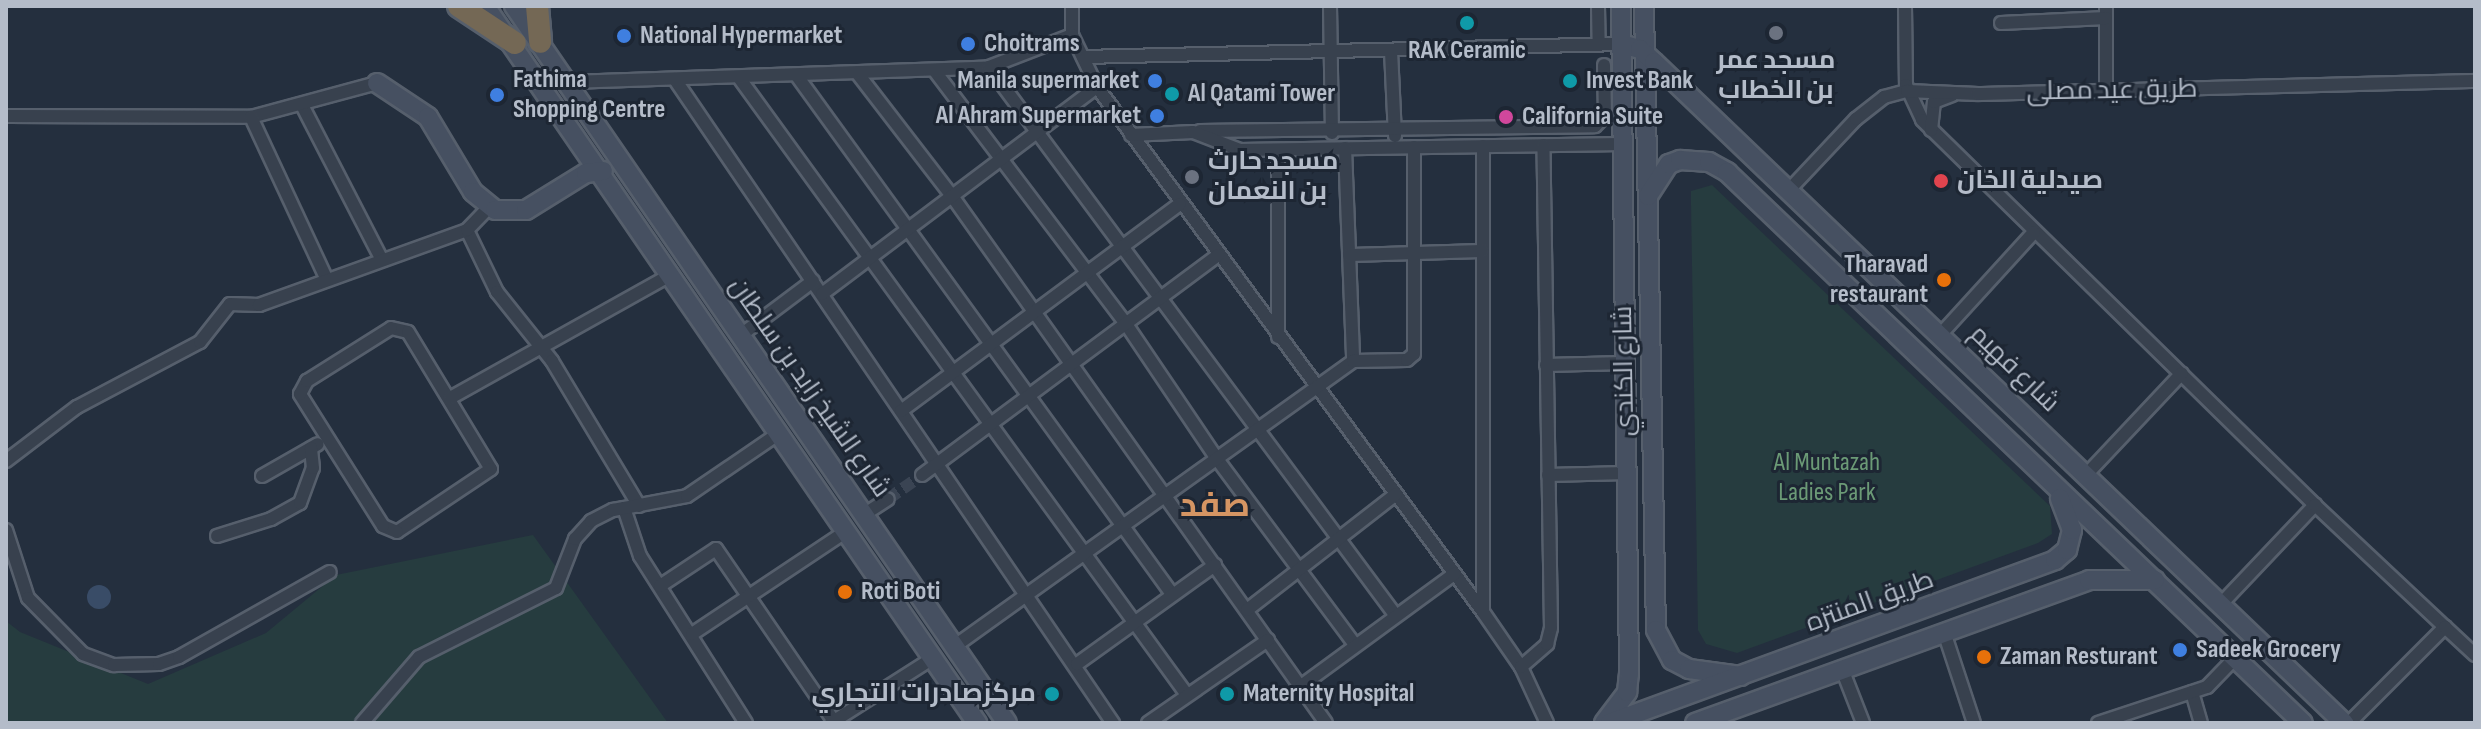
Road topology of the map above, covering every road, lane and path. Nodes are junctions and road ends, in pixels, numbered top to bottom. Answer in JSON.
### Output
{"nodes":[{"id":1,"x":459,"y":6,"type":"edge"},
{"id":2,"x":485,"y":6,"type":"edge"},
{"id":3,"x":514,"y":6,"type":"edge"},
{"id":4,"x":537,"y":6,"type":"edge"},
{"id":5,"x":1072,"y":6,"type":"edge"},
{"id":6,"x":1330,"y":6,"type":"edge"},
{"id":7,"x":1598,"y":6,"type":"edge"},
{"id":8,"x":1621,"y":6,"type":"edge"},
{"id":9,"x":1644,"y":6,"type":"edge"},
{"id":10,"x":1905,"y":6,"type":"edge"},
{"id":11,"x":2106,"y":12,"type":"edge"},
{"id":12,"x":2001,"y":23,"type":"dead end"},
{"id":13,"x":1072,"y":35,"type":"junction"},
{"id":14,"x":540,"y":42,"type":"junction"},
{"id":15,"x":515,"y":43,"type":"junction"},
{"id":16,"x":1621,"y":44,"type":"junction"},
{"id":17,"x":1599,"y":45,"type":"junction"},
{"id":18,"x":1391,"y":51,"type":"junction"},
{"id":19,"x":1331,"y":52,"type":"junction"},
{"id":20,"x":1646,"y":54,"type":"junction"},
{"id":21,"x":1083,"y":57,"type":"junction"},
{"id":22,"x":1604,"y":65,"type":"dead end"},
{"id":23,"x":989,"y":67,"type":"junction"},
{"id":24,"x":934,"y":70,"type":"junction"},
{"id":25,"x":858,"y":74,"type":"junction"},
{"id":26,"x":797,"y":76,"type":"junction"},
{"id":27,"x":740,"y":79,"type":"junction"},
{"id":28,"x":676,"y":81,"type":"junction"},
{"id":29,"x":2475,"y":81,"type":"edge"},
{"id":30,"x":569,"y":82,"type":"junction"},
{"id":31,"x":377,"y":83,"type":"joint"},
{"id":32,"x":1097,"y":87,"type":"junction"},
{"id":33,"x":1907,"y":91,"type":"junction"},
{"id":34,"x":2106,"y":91,"type":"junction"},
{"id":35,"x":1963,"y":94,"type":"junction"},
{"id":36,"x":302,"y":105,"type":"junction"},
{"id":37,"x":6,"y":116,"type":"edge"},
{"id":38,"x":251,"y":117,"type":"junction"},
{"id":39,"x":1395,"y":128,"type":"junction"},
{"id":40,"x":1332,"y":129,"type":"junction"},
{"id":41,"x":1931,"y":130,"type":"junction"},
{"id":42,"x":1038,"y":131,"type":"junction"},
{"id":43,"x":1193,"y":132,"type":"junction"},
{"id":44,"x":1131,"y":135,"type":"junction"},
{"id":45,"x":1622,"y":144,"type":"junction"},
{"id":46,"x":1543,"y":145,"type":"junction"},
{"id":47,"x":1483,"y":146,"type":"junction"},
{"id":48,"x":1395,"y":147,"type":"junction"},
{"id":49,"x":1414,"y":147,"type":"junction"},
{"id":50,"x":1339,"y":148,"type":"junction"},
{"id":51,"x":1278,"y":150,"type":"junction"},
{"id":52,"x":1002,"y":159,"type":"junction"},
{"id":53,"x":603,"y":171,"type":"junction"},
{"id":54,"x":1789,"y":190,"type":"junction"},
{"id":55,"x":952,"y":196,"type":"junction"},
{"id":56,"x":1648,"y":196,"type":"junction"},
{"id":57,"x":1180,"y":204,"type":"junction"},
{"id":58,"x":489,"y":207,"type":"junction"},
{"id":59,"x":908,"y":229,"type":"junction"},
{"id":60,"x":467,"y":230,"type":"junction"},
{"id":61,"x":2034,"y":232,"type":"junction"},
{"id":62,"x":1622,"y":233,"type":"junction"},
{"id":63,"x":1648,"y":234,"type":"junction"},
{"id":64,"x":1123,"y":246,"type":"junction"},
{"id":65,"x":1483,"y":251,"type":"junction"},
{"id":66,"x":1414,"y":253,"type":"junction"},
{"id":67,"x":1218,"y":255,"type":"junction"},
{"id":68,"x":1349,"y":255,"type":"junction"},
{"id":69,"x":381,"y":258,"type":"junction"},
{"id":70,"x":870,"y":258,"type":"junction"},
{"id":71,"x":1087,"y":272,"type":"junction"},
{"id":72,"x":672,"y":274,"type":"junction"},
{"id":73,"x":326,"y":278,"type":"junction"},
{"id":74,"x":813,"y":281,"type":"junction"},
{"id":75,"x":822,"y":294,"type":"junction"},
{"id":76,"x":1161,"y":298,"type":"junction"},
{"id":77,"x":1034,"y":312,"type":"junction"},
{"id":78,"x":1126,"y":324,"type":"junction"},
{"id":79,"x":741,"y":335,"type":"junction"},
{"id":80,"x":1940,"y":335,"type":"junction"},
{"id":81,"x":1278,"y":337,"type":"junction"},
{"id":82,"x":991,"y":344,"type":"junction"},
{"id":83,"x":540,"y":347,"type":"junction"},
{"id":84,"x":1353,"y":361,"type":"junction"},
{"id":85,"x":1624,"y":363,"type":"junction"},
{"id":86,"x":1072,"y":364,"type":"junction"},
{"id":87,"x":1546,"y":365,"type":"junction"},
{"id":88,"x":953,"y":372,"type":"junction"},
{"id":89,"x":2182,"y":373,"type":"junction"},
{"id":90,"x":1317,"y":389,"type":"junction"},
{"id":91,"x":1029,"y":396,"type":"junction"},
{"id":92,"x":450,"y":398,"type":"junction"},
{"id":93,"x":901,"y":411,"type":"junction"},
{"id":94,"x":991,"y":425,"type":"junction"},
{"id":95,"x":1259,"y":430,"type":"junction"},
{"id":96,"x":778,"y":434,"type":"junction"},
{"id":97,"x":328,"y":439,"type":"junction"},
{"id":98,"x":2057,"y":447,"type":"junction"},
{"id":99,"x":311,"y":448,"type":"junction"},
{"id":100,"x":1217,"y":459,"type":"junction"},
{"id":101,"x":7,"y":460,"type":"edge"},
{"id":102,"x":938,"y":464,"type":"junction"},
{"id":103,"x":2040,"y":472,"type":"junction"},
{"id":104,"x":1626,"y":473,"type":"junction"},
{"id":105,"x":6,"y":474,"type":"edge"},
{"id":106,"x":922,"y":475,"type":"tunnel mouth"},
{"id":107,"x":1548,"y":475,"type":"junction"},
{"id":108,"x":262,"y":476,"type":"dead end"},
{"id":109,"x":2085,"y":476,"type":"junction"},
{"id":110,"x":1396,"y":494,"type":"junction"},
{"id":111,"x":1165,"y":496,"type":"junction"},
{"id":112,"x":888,"y":499,"type":"tunnel mouth"},
{"id":113,"x":2315,"y":505,"type":"junction"},
{"id":114,"x":639,"y":506,"type":"junction"},
{"id":115,"x":624,"y":508,"type":"junction"},
{"id":116,"x":865,"y":514,"type":"junction"},
{"id":117,"x":1123,"y":526,"type":"junction"},
{"id":118,"x":6,"y":530,"type":"edge"},
{"id":119,"x":845,"y":532,"type":"junction"},
{"id":120,"x":217,"y":536,"type":"dead end"},
{"id":121,"x":1339,"y":539,"type":"junction"},
{"id":122,"x":1084,"y":553,"type":"junction"},
{"id":123,"x":1215,"y":565,"type":"junction"},
{"id":124,"x":1300,"y":569,"type":"junction"},
{"id":125,"x":330,"y":572,"type":"dead end"},
{"id":126,"x":1454,"y":574,"type":"junction"},
{"id":127,"x":2155,"y":580,"type":"junction"},
{"id":128,"x":1999,"y":583,"type":"junction"},
{"id":129,"x":660,"y":586,"type":"junction"},
{"id":130,"x":1172,"y":594,"type":"junction"},
{"id":131,"x":751,"y":595,"type":"junction"},
{"id":132,"x":1028,"y":595,"type":"junction"},
{"id":133,"x":2221,"y":604,"type":"junction"},
{"id":134,"x":2007,"y":609,"type":"junction"},
{"id":135,"x":1247,"y":610,"type":"junction"},
{"id":136,"x":1483,"y":612,"type":"junction"},
{"id":137,"x":1396,"y":616,"type":"junction"},
{"id":138,"x":1133,"y":622,"type":"junction"},
{"id":139,"x":2445,"y":627,"type":"junction"},
{"id":140,"x":1944,"y":632,"type":"junction"},
{"id":141,"x":692,"y":634,"type":"junction"},
{"id":142,"x":1268,"y":640,"type":"junction"},
{"id":143,"x":1355,"y":645,"type":"junction"},
{"id":144,"x":955,"y":646,"type":"junction"},
{"id":145,"x":2475,"y":655,"type":"edge"},
{"id":146,"x":933,"y":658,"type":"junction"},
{"id":147,"x":2235,"y":658,"type":"junction"},
{"id":148,"x":1077,"y":664,"type":"junction"},
{"id":149,"x":1521,"y":667,"type":"junction"},
{"id":150,"x":1842,"y":669,"type":"junction"},
{"id":151,"x":1741,"y":676,"type":"junction"},
{"id":152,"x":1301,"y":686,"type":"junction"},
{"id":153,"x":2192,"y":692,"type":"junction"},
{"id":154,"x":1187,"y":695,"type":"junction"},
{"id":155,"x":2327,"y":715,"type":"edge"},
{"id":156,"x":2132,"y":718,"type":"edge"},
{"id":157,"x":833,"y":722,"type":"edge"},
{"id":158,"x":1703,"y":722,"type":"edge"},
{"id":159,"x":362,"y":723,"type":"edge"},
{"id":160,"x":746,"y":723,"type":"edge"},
{"id":161,"x":977,"y":723,"type":"edge"},
{"id":162,"x":1007,"y":723,"type":"edge"},
{"id":163,"x":1113,"y":723,"type":"edge"},
{"id":164,"x":1148,"y":723,"type":"edge"},
{"id":165,"x":1326,"y":723,"type":"edge"},
{"id":166,"x":1547,"y":723,"type":"edge"},
{"id":167,"x":1604,"y":723,"type":"edge"},
{"id":168,"x":1610,"y":723,"type":"edge"},
{"id":169,"x":1863,"y":723,"type":"edge"},
{"id":170,"x":1974,"y":723,"type":"edge"},
{"id":171,"x":2098,"y":723,"type":"edge"},
{"id":172,"x":2201,"y":723,"type":"edge"},
{"id":173,"x":2303,"y":723,"type":"edge"},
{"id":174,"x":2347,"y":723,"type":"edge"}],
"edges":[{"from":1,"to":15,"type":"highway"},
{"from":2,"to":15,"type":"street","name":"شارع الشيخ زايد بن سلطان"},
{"from":3,"to":14,"type":"street","name":"شارع الشيخ زايد بن سلطان"},
{"from":4,"to":14,"type":"highway"},
{"from":5,"to":13,"type":"street"},
{"from":6,"to":19,"type":"street"},
{"from":7,"to":17,"type":"street"},
{"from":8,"to":16,"type":"street","name":"شارع الكندي"},
{"from":9,"to":20,"type":"street","name":"شارع الكندي"},
{"from":10,"to":33,"type":"street"},
{"from":11,"to":12,"type":"street"},
{"from":11,"to":34,"type":"street"},
{"from":13,"to":21,"type":"street"},
{"from":13,"to":23,"type":"street"},
{"from":14,"to":30,"type":"street","name":"شارع الشيخ زايد بن سلطان"},
{"from":15,"to":53,"type":"street","name":"شارع الشيخ زايد بن سلطان"},
{"from":16,"to":17,"type":"street"},
{"from":16,"to":20,"type":"street"},
{"from":16,"to":45,"type":"street","name":"شارع الكندي"},
{"from":17,"to":18,"type":"street"},
{"from":18,"to":19,"type":"street"},
{"from":18,"to":39,"type":"street"},
{"from":19,"to":21,"type":"street"},
{"from":19,"to":40,"type":"street"},
{"from":20,"to":54,"type":"street","name":"شارع فهيم"},
{"from":20,"to":56,"type":"street","name":"شارع الكندي"},
{"from":21,"to":32,"type":"street"},
{"from":22,"to":39,"type":"street"},
{"from":23,"to":24,"type":"street"},
{"from":23,"to":42,"type":"street"},
{"from":24,"to":25,"type":"street"},
{"from":24,"to":52,"type":"street"},
{"from":25,"to":26,"type":"street"},
{"from":25,"to":55,"type":"street"},
{"from":26,"to":27,"type":"street"},
{"from":26,"to":59,"type":"street"},
{"from":27,"to":28,"type":"street"},
{"from":27,"to":70,"type":"street"},
{"from":28,"to":30,"type":"street"},
{"from":28,"to":74,"type":"street"},
{"from":29,"to":34,"type":"street","name":"طريق عيد مصلى"},
{"from":30,"to":79,"type":"street","name":"شارع الشيخ زايد بن سلطان"},
{"from":31,"to":36,"type":"street"},
{"from":31,"to":58,"type":"street"},
{"from":32,"to":42,"type":"street"},
{"from":32,"to":44,"type":"street"},
{"from":33,"to":35,"type":"street","name":"طريق عيد مصلى"},
{"from":33,"to":41,"type":"street"},
{"from":33,"to":54,"type":"street","name":"طريق عيد مصلى"},
{"from":34,"to":35,"type":"street","name":"طريق عيد مصلى"},
{"from":35,"to":41,"type":"street"},
{"from":36,"to":38,"type":"street"},
{"from":36,"to":69,"type":"street"},
{"from":37,"to":38,"type":"street"},
{"from":38,"to":73,"type":"street"},
{"from":39,"to":40,"type":"street"},
{"from":39,"to":48,"type":"street"},
{"from":40,"to":43,"type":"street"},
{"from":40,"to":50,"type":"street"},
{"from":41,"to":61,"type":"street"},
{"from":42,"to":52,"type":"street"},
{"from":42,"to":64,"type":"street"},
{"from":43,"to":44,"type":"street"},
{"from":43,"to":51,"type":"street"},
{"from":44,"to":57,"type":"street"},
{"from":45,"to":46,"type":"street"},
{"from":45,"to":62,"type":"street","name":"شارع الكندي"},
{"from":46,"to":47,"type":"street"},
{"from":46,"to":87,"type":"street"},
{"from":47,"to":49,"type":"street"},
{"from":47,"to":65,"type":"street"},
{"from":48,"to":49,"type":"street"},
{"from":48,"to":50,"type":"street"},
{"from":49,"to":66,"type":"street"},
{"from":50,"to":51,"type":"street"},
{"from":50,"to":68,"type":"street"},
{"from":51,"to":81,"type":"street"},
{"from":52,"to":55,"type":"street"},
{"from":52,"to":71,"type":"street"},
{"from":53,"to":58,"type":"street"},
{"from":53,"to":72,"type":"street","name":"شارع الشيخ زايد بن سلطان"},
{"from":54,"to":80,"type":"street","name":"شارع فهيم"},
{"from":55,"to":59,"type":"street"},
{"from":55,"to":77,"type":"street"},
{"from":56,"to":63,"type":"street","name":"شارع الكندي"},
{"from":56,"to":103,"type":"street"},
{"from":57,"to":64,"type":"street"},
{"from":57,"to":67,"type":"street"},
{"from":58,"to":60,"type":"street"},
{"from":59,"to":70,"type":"street"},
{"from":59,"to":82,"type":"street"},
{"from":60,"to":69,"type":"street"},
{"from":60,"to":83,"type":"street"},
{"from":61,"to":80,"type":"street"},
{"from":61,"to":89,"type":"street"},
{"from":62,"to":63,"type":"street"},
{"from":62,"to":85,"type":"street","name":"شارع الكندي"},
{"from":63,"to":151,"type":"street","name":"شارع الكندي"},
{"from":64,"to":71,"type":"street"},
{"from":64,"to":76,"type":"street"},
{"from":65,"to":66,"type":"street"},
{"from":65,"to":136,"type":"street"},
{"from":66,"to":68,"type":"street"},
{"from":66,"to":84,"type":"street"},
{"from":67,"to":76,"type":"street"},
{"from":67,"to":81,"type":"street"},
{"from":68,"to":84,"type":"street"},
{"from":69,"to":73,"type":"street"},
{"from":70,"to":75,"type":"street"},
{"from":70,"to":88,"type":"street"},
{"from":71,"to":77,"type":"street"},
{"from":71,"to":78,"type":"street"},
{"from":72,"to":83,"type":"street"},
{"from":72,"to":96,"type":"street","name":"شارع الشيخ زايد بن سلطان"},
{"from":73,"to":101,"type":"street"},
{"from":74,"to":75,"type":"street"},
{"from":74,"to":79,"type":"street"},
{"from":75,"to":93,"type":"street"},
{"from":76,"to":78,"type":"street"},
{"from":76,"to":95,"type":"street"},
{"from":77,"to":82,"type":"street"},
{"from":77,"to":86,"type":"street"},
{"from":78,"to":86,"type":"street"},
{"from":78,"to":100,"type":"street"},
{"from":79,"to":116,"type":"street","name":"شارع الشيخ زايد بن سلطان"},
{"from":80,"to":98,"type":"street","name":"شارع فهيم"},
{"from":81,"to":90,"type":"street"},
{"from":82,"to":88,"type":"street"},
{"from":82,"to":91,"type":"street"},
{"from":83,"to":92,"type":"street"},
{"from":83,"to":114,"type":"street"},
{"from":84,"to":90,"type":"street"},
{"from":85,"to":87,"type":"street"},
{"from":85,"to":104,"type":"street","name":"شارع الكندي"},
{"from":86,"to":91,"type":"street"},
{"from":86,"to":111,"type":"street"},
{"from":87,"to":107,"type":"street"},
{"from":88,"to":93,"type":"street"},
{"from":88,"to":94,"type":"street"},
{"from":89,"to":109,"type":"street"},
{"from":89,"to":113,"type":"street"},
{"from":90,"to":95,"type":"street"},
{"from":90,"to":110,"type":"street"},
{"from":91,"to":94,"type":"street"},
{"from":91,"to":117,"type":"street"},
{"from":92,"to":97,"type":"street"},
{"from":92,"to":97,"type":"street"},
{"from":93,"to":102,"type":"street"},
{"from":94,"to":102,"type":"street"},
{"from":94,"to":122,"type":"street"},
{"from":95,"to":100,"type":"street"},
{"from":95,"to":121,"type":"street"},
{"from":96,"to":114,"type":"street"},
{"from":96,"to":119,"type":"street","name":"شارع الشيخ زايد بن سلطان"},
{"from":97,"to":99,"type":"street"},
{"from":98,"to":103,"type":"street"},
{"from":98,"to":109,"type":"street","name":"شارع فهيم"},
{"from":99,"to":108,"type":"street"},
{"from":99,"to":120,"type":"street"},
{"from":100,"to":111,"type":"street"},
{"from":100,"to":124,"type":"street"},
{"from":101,"to":105,"type":"street"},
{"from":102,"to":106,"type":"street"},
{"from":102,"to":132,"type":"street"},
{"from":103,"to":127,"type":"street"},
{"from":103,"to":128,"type":"street","name":"طريق المنتزه"},
{"from":104,"to":107,"type":"street"},
{"from":104,"to":167,"type":"street","name":"شارع الكندي"},
{"from":107,"to":149,"type":"street"},
{"from":109,"to":133,"type":"street","name":"شارع فهيم"},
{"from":110,"to":121,"type":"street"},
{"from":110,"to":126,"type":"street"},
{"from":111,"to":117,"type":"street"},
{"from":111,"to":123,"type":"street"},
{"from":112,"to":116,"type":"street"},
{"from":113,"to":133,"type":"street"},
{"from":113,"to":139,"type":"street"},
{"from":114,"to":115,"type":"street"},
{"from":115,"to":129,"type":"street"},
{"from":115,"to":159,"type":"street"},
{"from":116,"to":144,"type":"street","name":"شارع الشيخ زايد بن سلطان"},
{"from":117,"to":122,"type":"street"},
{"from":117,"to":130,"type":"street"},
{"from":118,"to":125,"type":"street"},
{"from":119,"to":131,"type":"street"},
{"from":119,"to":146,"type":"street","name":"شارع الشيخ زايد بن سلطان"},
{"from":121,"to":124,"type":"street"},
{"from":121,"to":137,"type":"street"},
{"from":122,"to":132,"type":"street"},
{"from":122,"to":138,"type":"street"},
{"from":123,"to":130,"type":"street"},
{"from":123,"to":135,"type":"street"},
{"from":124,"to":135,"type":"street"},
{"from":124,"to":143,"type":"street"},
{"from":126,"to":136,"type":"street"},
{"from":126,"to":137,"type":"street"},
{"from":127,"to":134,"type":"street","name":"طريق المنتزه"},
{"from":127,"to":147,"type":"street"},
{"from":128,"to":134,"type":"street"},
{"from":128,"to":151,"type":"street","name":"طريق المنتزه"},
{"from":129,"to":131,"type":"street"},
{"from":129,"to":141,"type":"street"},
{"from":130,"to":138,"type":"street"},
{"from":131,"to":141,"type":"street"},
{"from":131,"to":157,"type":"street"},
{"from":132,"to":144,"type":"street"},
{"from":132,"to":148,"type":"street"},
{"from":133,"to":155,"type":"street","name":"شارع فهيم"},
{"from":134,"to":140,"type":"street","name":"طريق المنتزه"},
{"from":135,"to":142,"type":"street"},
{"from":136,"to":149,"type":"street"},
{"from":137,"to":143,"type":"street"},
{"from":138,"to":148,"type":"street"},
{"from":138,"to":154,"type":"street"},
{"from":139,"to":145,"type":"street"},
{"from":139,"to":174,"type":"street"},
{"from":140,"to":150,"type":"street","name":"طريق المنتزه"},
{"from":140,"to":170,"type":"street"},
{"from":141,"to":160,"type":"street"},
{"from":142,"to":152,"type":"street"},
{"from":142,"to":154,"type":"street"},
{"from":143,"to":152,"type":"street"},
{"from":144,"to":162,"type":"street","name":"شارع الشيخ زايد بن سلطان"},
{"from":146,"to":157,"type":"street"},
{"from":146,"to":161,"type":"street","name":"شارع الشيخ زايد بن سلطان"},
{"from":147,"to":153,"type":"street"},
{"from":147,"to":173,"type":"street"},
{"from":148,"to":163,"type":"street"},
{"from":149,"to":166,"type":"street"},
{"from":150,"to":158,"type":"street","name":"طريق المنتزه"},
{"from":150,"to":169,"type":"street"},
{"from":151,"to":168,"type":"street","name":"طريق المنتزه"},
{"from":152,"to":165,"type":"street"},
{"from":153,"to":156,"type":"street"},
{"from":153,"to":172,"type":"street"},
{"from":154,"to":164,"type":"street"},
{"from":155,"to":174,"type":"street","name":"شارع فهيم"},
{"from":156,"to":171,"type":"street"}]}
